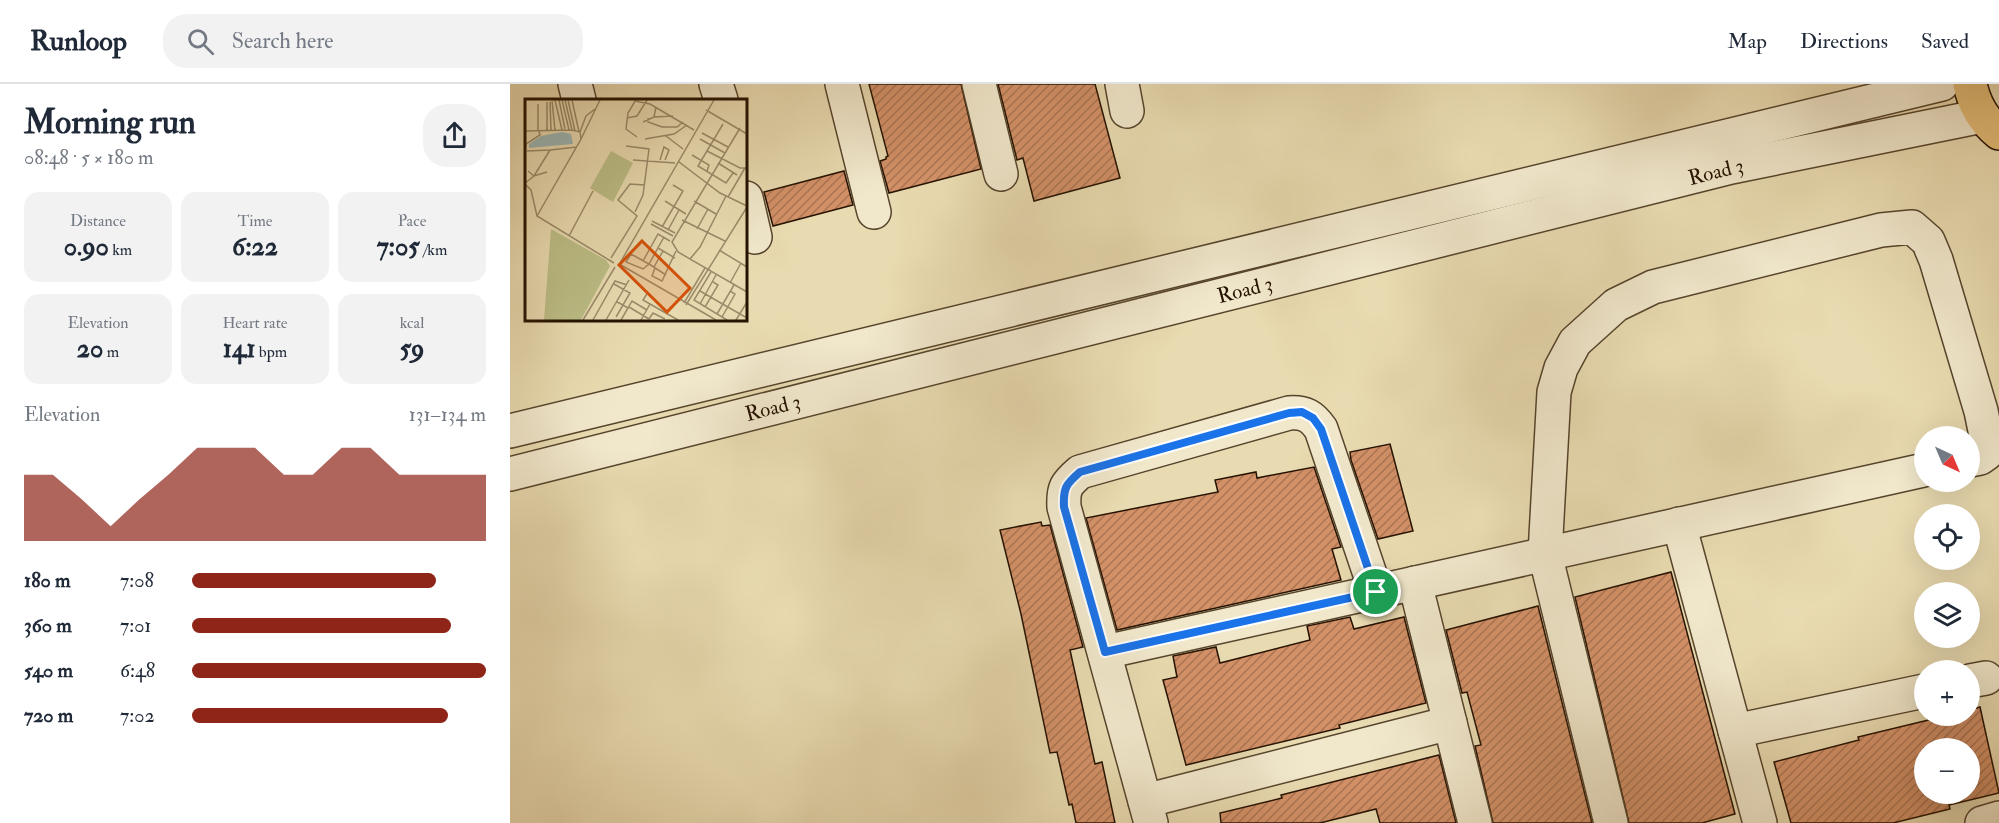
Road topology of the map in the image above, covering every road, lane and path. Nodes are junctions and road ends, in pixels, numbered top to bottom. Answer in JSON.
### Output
{"nodes":[{"id":1,"x":575,"y":84,"type":"edge"},
{"id":2,"x":716,"y":84,"type":"edge"},
{"id":3,"x":842,"y":84,"type":"edge"},
{"id":4,"x":979,"y":84,"type":"edge"},
{"id":5,"x":1942,"y":84,"type":"edge"},
{"id":6,"x":1970,"y":84,"type":"edge"},
{"id":7,"x":579,"y":99,"type":"edge"},
{"id":8,"x":721,"y":99,"type":"edge"},
{"id":9,"x":1990,"y":125,"type":"edge"},
{"id":10,"x":1001,"y":174,"type":"dead end"},
{"id":11,"x":747,"y":202,"type":"edge"},
{"id":12,"x":874,"y":212,"type":"dead end"},
{"id":13,"x":755,"y":237,"type":"dead end"},
{"id":14,"x":510,"y":430,"type":"edge"},
{"id":15,"x":1980,"y":458,"type":"edge"},
{"id":16,"x":1914,"y":472,"type":"edge"},
{"id":17,"x":510,"y":474,"type":"edge"},
{"id":18,"x":1679,"y":524,"type":"junction"},
{"id":19,"x":1545,"y":554,"type":"junction"},
{"id":20,"x":1414,"y":583,"type":"junction"},
{"id":21,"x":1376,"y":592,"type":"junction"},
{"id":22,"x":1105,"y":652,"type":"junction"},
{"id":23,"x":1914,"y":693,"type":"edge"},
{"id":24,"x":1450,"y":723,"type":"junction"},
{"id":25,"x":1735,"y":732,"type":"junction"},
{"id":26,"x":1148,"y":812,"type":"edge"},
{"id":27,"x":1999,"y":818,"type":"edge"},
{"id":28,"x":1475,"y":823,"type":"edge"},
{"id":29,"x":1611,"y":823,"type":"edge"},
{"id":30,"x":1760,"y":823,"type":"edge"},
{"id":31,"x":1982,"y":823,"type":"edge"}],
"edges":[{"from":1,"to":7,"type":"street"},
{"from":2,"to":8,"type":"street"},
{"from":3,"to":12,"type":"street"},
{"from":4,"to":10,"type":"street"},
{"from":5,"to":14,"type":"street","name":"Road 3"},
{"from":6,"to":9,"type":"main road"},
{"from":9,"to":17,"type":"street","name":"Road 3"},
{"from":11,"to":13,"type":"street"},
{"from":15,"to":19,"type":"street"},
{"from":16,"to":18,"type":"street"},
{"from":18,"to":19,"type":"street"},
{"from":18,"to":25,"type":"street"},
{"from":19,"to":20,"type":"street"},
{"from":19,"to":29,"type":"street"},
{"from":20,"to":21,"type":"street"},
{"from":20,"to":24,"type":"street"},
{"from":21,"to":22,"type":"street"},
{"from":21,"to":22,"type":"street"},
{"from":22,"to":26,"type":"street"},
{"from":23,"to":25,"type":"street"},
{"from":24,"to":26,"type":"street"},
{"from":24,"to":28,"type":"street"},
{"from":25,"to":30,"type":"street"},
{"from":27,"to":31,"type":"street"}]}
